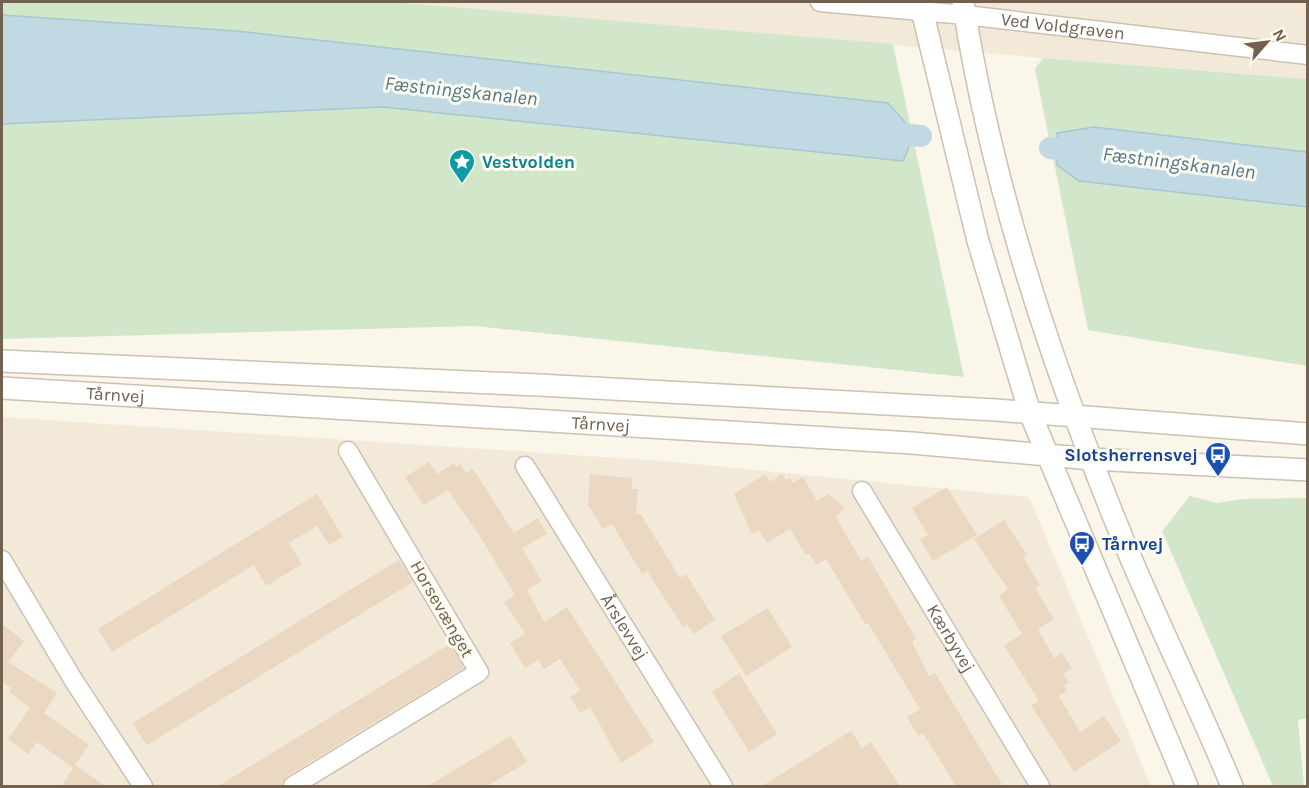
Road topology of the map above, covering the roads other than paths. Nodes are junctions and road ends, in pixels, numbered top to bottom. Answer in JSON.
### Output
{"nodes":[{"id":1,"x":820,"y":2,"type":"edge"},
{"id":2,"x":921,"y":6,"type":"edge"},
{"id":3,"x":964,"y":8,"type":"edge"},
{"id":4,"x":1308,"y":55,"type":"edge"},
{"id":5,"x":2,"y":361,"type":"edge"},
{"id":6,"x":2,"y":388,"type":"edge"},
{"id":7,"x":1030,"y":413,"type":"junction"},
{"id":8,"x":1076,"y":417,"type":"junction"},
{"id":9,"x":1308,"y":434,"type":"edge"},
{"id":10,"x":348,"y":451,"type":"dead end"},
{"id":11,"x":1048,"y":455,"type":"junction"},
{"id":12,"x":1092,"y":459,"type":"junction"},
{"id":13,"x":525,"y":466,"type":"dead end"},
{"id":14,"x":1308,"y":470,"type":"edge"},
{"id":15,"x":862,"y":490,"type":"dead end"},
{"id":16,"x":2,"y":560,"type":"edge"},
{"id":17,"x":143,"y":786,"type":"edge"},
{"id":18,"x":293,"y":786,"type":"edge"},
{"id":19,"x":723,"y":786,"type":"edge"},
{"id":20,"x":1040,"y":786,"type":"edge"},
{"id":21,"x":1187,"y":786,"type":"edge"},
{"id":22,"x":1232,"y":786,"type":"edge"}],
"edges":[{"from":1,"to":2,"type":"street","name":"Ved Voldgraven"},
{"from":2,"to":3,"type":"street","name":"Ved Voldgraven"},
{"from":2,"to":7,"type":"street"},
{"from":3,"to":4,"type":"street","name":"Ved Voldgraven"},
{"from":3,"to":8,"type":"street"},
{"from":5,"to":7,"type":"street","name":"Tårnvej"},
{"from":6,"to":11,"type":"street","name":"Tårnvej"},
{"from":7,"to":8,"type":"street","name":"Tårnvej"},
{"from":7,"to":11,"type":"street"},
{"from":8,"to":9,"type":"street","name":"Tårnvej"},
{"from":8,"to":12,"type":"street"},
{"from":10,"to":18,"type":"street","name":"Horsevænget"},
{"from":11,"to":12,"type":"street","name":"Tårnvej"},
{"from":11,"to":21,"type":"street"},
{"from":12,"to":14,"type":"street","name":"Tårnvej"},
{"from":12,"to":22,"type":"street"},
{"from":13,"to":19,"type":"street","name":"Årslevvej"},
{"from":15,"to":20,"type":"street","name":"Kærbyvej"},
{"from":16,"to":17,"type":"street"}]}
